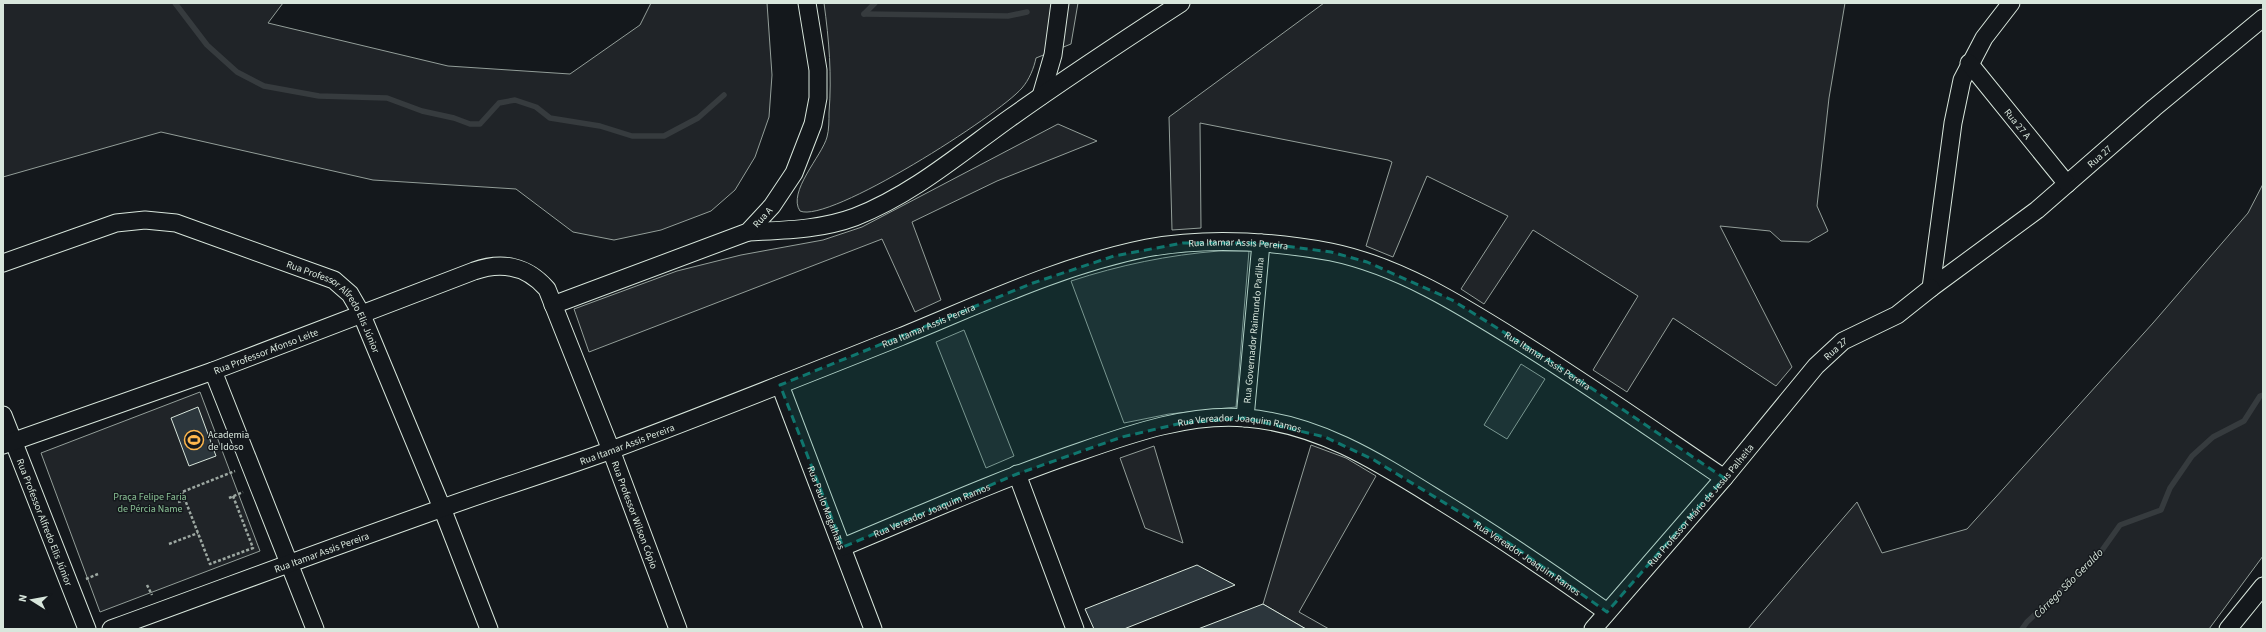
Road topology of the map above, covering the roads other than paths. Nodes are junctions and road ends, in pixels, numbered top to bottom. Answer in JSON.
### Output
{"nodes":[{"id":1,"x":807,"y":3,"type":"edge"},
{"id":2,"x":1060,"y":3,"type":"edge"},
{"id":3,"x":1182,"y":3,"type":"edge"},
{"id":4,"x":2012,"y":3,"type":"edge"},
{"id":5,"x":2263,"y":18,"type":"edge"},
{"id":6,"x":1969,"y":63,"type":"junction"},
{"id":7,"x":1041,"y":96,"type":"junction"},
{"id":8,"x":2067,"y":184,"type":"junction"},
{"id":9,"x":748,"y":232,"type":"junction"},
{"id":10,"x":1261,"y":243,"type":"junction"},
{"id":11,"x":3,"y":263,"type":"edge"},
{"id":12,"x":529,"y":272,"type":"joint"},
{"id":13,"x":1932,"y":288,"type":"junction"},
{"id":14,"x":553,"y":305,"type":"junction"},
{"id":15,"x":362,"y":313,"type":"junction"},
{"id":16,"x":213,"y":371,"type":"junction"},
{"id":17,"x":1806,"y":379,"type":"joint"},
{"id":18,"x":780,"y":385,"type":"junction"},
{"id":19,"x":3,"y":415,"type":"edge"},
{"id":20,"x":1245,"y":418,"type":"junction"},
{"id":21,"x":8,"y":443,"type":"edge"},
{"id":22,"x":611,"y":450,"type":"junction"},
{"id":23,"x":1017,"y":474,"type":"junction"},
{"id":24,"x":1724,"y":478,"type":"junction"},
{"id":25,"x":442,"y":508,"type":"junction"},
{"id":26,"x":843,"y":547,"type":"junction"},
{"id":27,"x":289,"y":564,"type":"junction"},
{"id":28,"x":2263,"y":586,"type":"edge"},
{"id":29,"x":1607,"y":612,"type":"junction"},
{"id":30,"x":87,"y":629,"type":"edge"},
{"id":31,"x":111,"y":629,"type":"edge"},
{"id":32,"x":315,"y":629,"type":"edge"},
{"id":33,"x":489,"y":629,"type":"edge"},
{"id":34,"x":678,"y":629,"type":"edge"},
{"id":35,"x":873,"y":629,"type":"edge"},
{"id":36,"x":1075,"y":629,"type":"edge"},
{"id":37,"x":1593,"y":629,"type":"edge"},
{"id":38,"x":2228,"y":629,"type":"edge"}],
"edges":[{"from":1,"to":9,"type":"street","name":"Rua A"},
{"from":2,"to":7,"type":"street"},
{"from":3,"to":7,"type":"street"},
{"from":4,"to":6,"type":"street"},
{"from":5,"to":8,"type":"street","name":"Rua 27"},
{"from":6,"to":8,"type":"street","name":"Rua 27 A"},
{"from":6,"to":13,"type":"street"},
{"from":7,"to":9,"type":"street"},
{"from":8,"to":13,"type":"street","name":"Rua 27"},
{"from":9,"to":14,"type":"street","name":"Rua A"},
{"from":10,"to":18,"type":"street","name":"Rua Itamar Assis Pereira"},
{"from":10,"to":20,"type":"street","name":"Rua Governador Raimundo Padilha"},
{"from":10,"to":24,"type":"street","name":"Rua Itamar Assis Pereira"},
{"from":11,"to":15,"type":"street","name":"Rua Professor Alfredo Elis Júnior"},
{"from":12,"to":14,"type":"street","name":"Rua Professor Wilson Cópio"},
{"from":12,"to":15,"type":"street","name":"Rua Professor Afonso Leite"},
{"from":13,"to":17,"type":"street","name":"Rua 27"},
{"from":14,"to":22,"type":"street","name":"Rua Professor Wilson Cópio"},
{"from":15,"to":16,"type":"street","name":"Rua Professor Afonso Leite"},
{"from":15,"to":25,"type":"street","name":"Rua Professor Alfredo Elis Júnior"},
{"from":16,"to":21,"type":"street","name":"Rua Professor Afonso Leite"},
{"from":16,"to":27,"type":"street"},
{"from":17,"to":24,"type":"street","name":"Rua Professor Mário de Jesus Palheita"},
{"from":18,"to":22,"type":"street","name":"Rua Itamar Assis Pereira"},
{"from":18,"to":26,"type":"street","name":"Rua Paulo Magalhães"},
{"from":19,"to":21,"type":"street","name":"Rua Professor Alfredo Elis Júnior"},
{"from":20,"to":23,"type":"street","name":"Rua Vereador Joaquim Ramos"},
{"from":20,"to":29,"type":"street","name":"Rua Vereador Joaquim Ramos"},
{"from":21,"to":30,"type":"street","name":"Rua Professor Alfredo Elis Júnior"},
{"from":22,"to":25,"type":"street","name":"Rua Itamar Assis Pereira"},
{"from":22,"to":34,"type":"street","name":"Rua Professor Wilson Cópio"},
{"from":23,"to":26,"type":"street","name":"Rua Vereador Joaquim Ramos"},
{"from":23,"to":36,"type":"street"},
{"from":24,"to":29,"type":"street","name":"Rua Professor Mário de Jesus Palheita"},
{"from":25,"to":27,"type":"street","name":"Rua Itamar Assis Pereira"},
{"from":25,"to":33,"type":"street","name":"Rua Professor Alfredo Elis Júnior"},
{"from":26,"to":35,"type":"street","name":"Rua Paulo Magalhães"},
{"from":27,"to":31,"type":"street","name":"Rua Itamar Assis Pereira"},
{"from":27,"to":32,"type":"street"},
{"from":28,"to":38,"type":"street"},
{"from":29,"to":37,"type":"street","name":"Rua Professor Mário de Jesus Palheita"}]}
